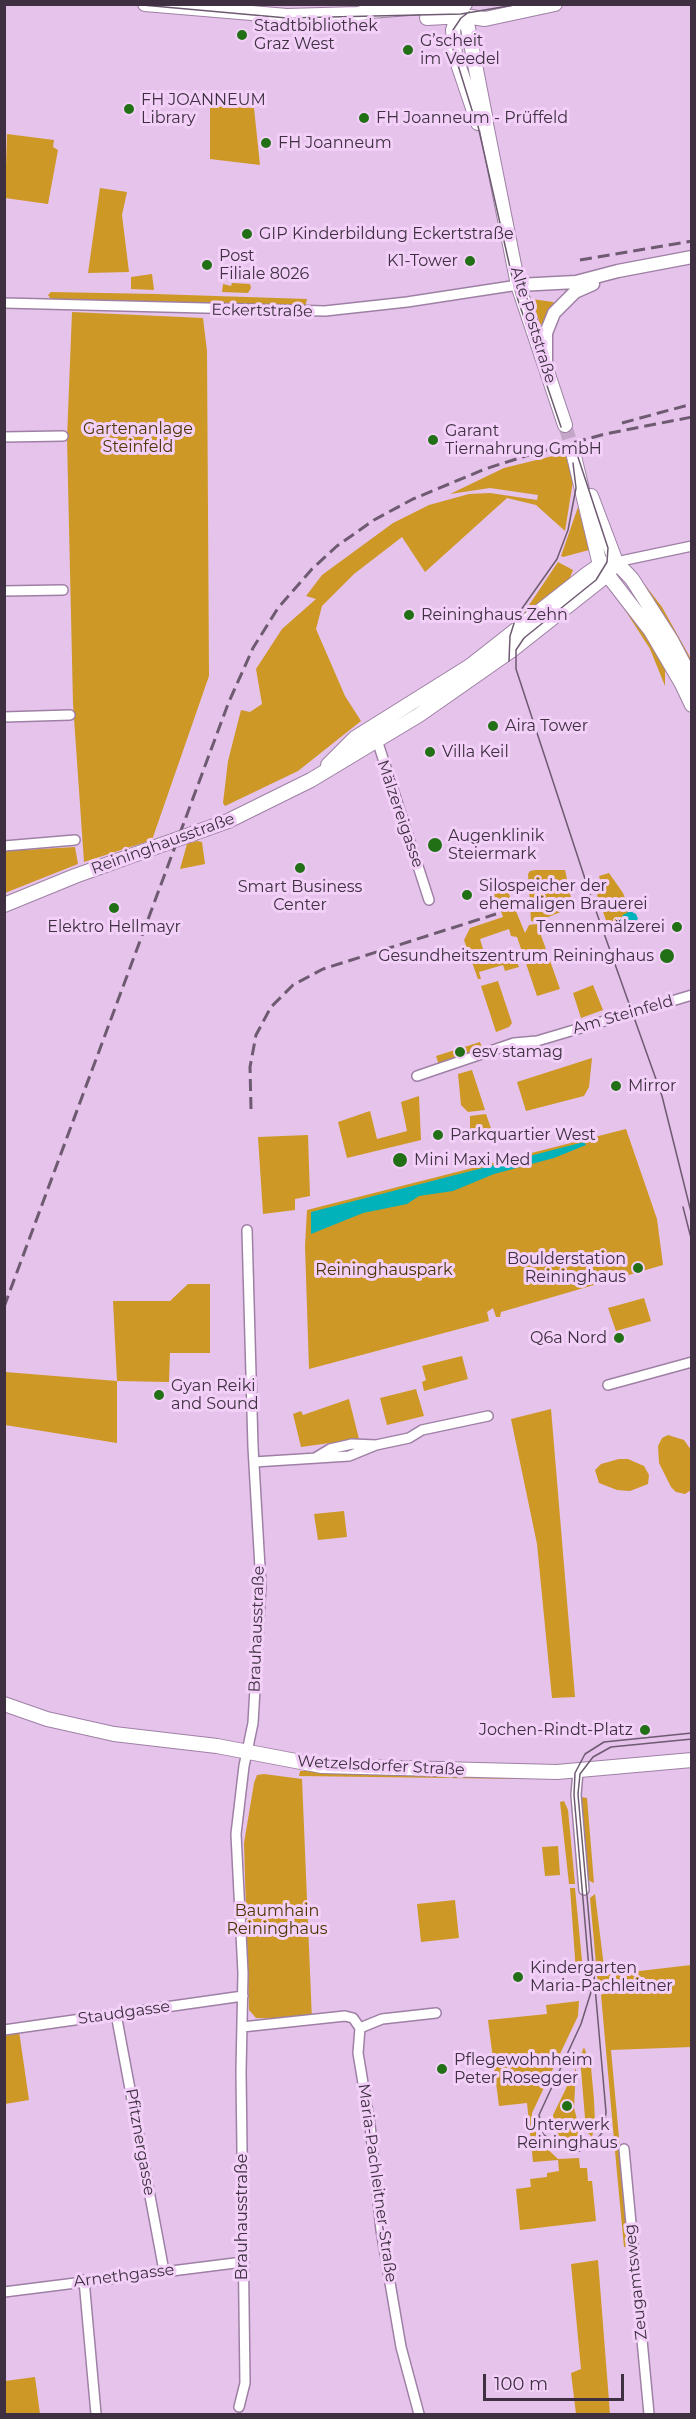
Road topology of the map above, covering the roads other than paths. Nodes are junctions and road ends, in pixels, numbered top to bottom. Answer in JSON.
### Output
{"nodes":[{"id":1,"x":145,"y":4,"type":"edge"},
{"id":2,"x":555,"y":4,"type":"edge"},
{"id":3,"x":163,"y":6,"type":"edge"},
{"id":4,"x":461,"y":9,"type":"edge"},
{"id":5,"x":692,"y":257,"type":"edge"},
{"id":6,"x":618,"y":271,"type":"junction"},
{"id":7,"x":518,"y":285,"type":"junction"},
{"id":8,"x":4,"y":303,"type":"edge"},
{"id":9,"x":547,"y":375,"type":"junction"},
{"id":10,"x":565,"y":426,"type":"tunnel mouth"},
{"id":11,"x":63,"y":436,"type":"dead end"},
{"id":12,"x":4,"y":437,"type":"edge"},
{"id":13,"x":573,"y":452,"type":"tunnel mouth"},
{"id":14,"x":581,"y":478,"type":"junction"},
{"id":15,"x":692,"y":546,"type":"edge"},
{"id":16,"x":616,"y":562,"type":"junction"},
{"id":17,"x":604,"y":570,"type":"junction"},
{"id":18,"x":63,"y":590,"type":"dead end"},
{"id":19,"x":4,"y":591,"type":"edge"},
{"id":20,"x":692,"y":681,"type":"edge"},
{"id":21,"x":692,"y":705,"type":"edge"},
{"id":22,"x":70,"y":715,"type":"dead end"},
{"id":23,"x":4,"y":717,"type":"edge"},
{"id":24,"x":375,"y":734,"type":"junction"},
{"id":25,"x":75,"y":840,"type":"dead end"},
{"id":26,"x":4,"y":846,"type":"edge"},
{"id":27,"x":429,"y":900,"type":"dead end"},
{"id":28,"x":4,"y":905,"type":"edge"},
{"id":29,"x":692,"y":995,"type":"edge"},
{"id":30,"x":417,"y":1076,"type":"dead end"},
{"id":31,"x":247,"y":1230,"type":"dead end"},
{"id":32,"x":692,"y":1362,"type":"edge"},
{"id":33,"x":608,"y":1385,"type":"dead end"},
{"id":34,"x":488,"y":1416,"type":"dead end"},
{"id":35,"x":254,"y":1462,"type":"junction"},
{"id":36,"x":4,"y":1704,"type":"edge"},
{"id":37,"x":247,"y":1752,"type":"junction"},
{"id":38,"x":692,"y":1760,"type":"edge"},
{"id":39,"x":578,"y":1771,"type":"junction"},
{"id":40,"x":584,"y":1890,"type":"dead end"},
{"id":41,"x":243,"y":1996,"type":"junction"},
{"id":42,"x":436,"y":2013,"type":"dead end"},
{"id":43,"x":116,"y":2014,"type":"junction"},
{"id":44,"x":242,"y":2027,"type":"junction"},
{"id":45,"x":360,"y":2028,"type":"junction"},
{"id":46,"x":4,"y":2030,"type":"edge"},
{"id":47,"x":624,"y":2149,"type":"dead end"},
{"id":48,"x":243,"y":2262,"type":"junction"},
{"id":49,"x":164,"y":2271,"type":"junction"},
{"id":50,"x":84,"y":2280,"type":"junction"},
{"id":51,"x":4,"y":2292,"type":"edge"},
{"id":52,"x":239,"y":2407,"type":"dead end"},
{"id":53,"x":96,"y":2415,"type":"edge"},
{"id":54,"x":419,"y":2415,"type":"edge"},
{"id":55,"x":648,"y":2415,"type":"edge"}],
"edges":[{"from":1,"to":3,"type":"main road"},
{"from":2,"to":4,"type":"main road"},
{"from":3,"to":4,"type":"main road"},
{"from":4,"to":7,"type":"main road","name":"Alte Poststraße"},
{"from":5,"to":6,"type":"street"},
{"from":6,"to":7,"type":"street"},
{"from":6,"to":9,"type":"street"},
{"from":7,"to":8,"type":"street","name":"Eckertstraße"},
{"from":7,"to":9,"type":"main road","name":"Alte Poststraße"},
{"from":9,"to":10,"type":"main road","name":"Alte Poststraße"},
{"from":11,"to":12,"type":"street"},
{"from":13,"to":14,"type":"main road"},
{"from":14,"to":16,"type":"main road"},
{"from":14,"to":17,"type":"main road"},
{"from":15,"to":16,"type":"street"},
{"from":16,"to":17,"type":"main road","name":"Reininghausstraße"},
{"from":16,"to":20,"type":"main road"},
{"from":17,"to":21,"type":"main road"},
{"from":17,"to":24,"type":"main road","name":"Reininghausstraße"},
{"from":18,"to":19,"type":"street"},
{"from":22,"to":23,"type":"street"},
{"from":24,"to":27,"type":"street","name":"Mälzereigasse"},
{"from":24,"to":28,"type":"main road","name":"Reininghausstraße"},
{"from":25,"to":26,"type":"street"},
{"from":29,"to":30,"type":"street","name":"Am Steinfeld"},
{"from":31,"to":35,"type":"street","name":"Brauhausstraße"},
{"from":32,"to":33,"type":"street"},
{"from":34,"to":35,"type":"street"},
{"from":35,"to":37,"type":"street","name":"Brauhausstraße"},
{"from":36,"to":37,"type":"main road","name":"Wetzelsdorfer Straße"},
{"from":37,"to":39,"type":"main road","name":"Wetzelsdorfer Straße"},
{"from":37,"to":41,"type":"street","name":"Brauhausstraße"},
{"from":38,"to":39,"type":"main road","name":"Wetzelsdorfer Straße"},
{"from":39,"to":40,"type":"street"},
{"from":41,"to":43,"type":"street","name":"Staudgasse"},
{"from":41,"to":44,"type":"street","name":"Brauhausstraße"},
{"from":42,"to":45,"type":"street"},
{"from":43,"to":46,"type":"street","name":"Staudgasse"},
{"from":43,"to":49,"type":"street","name":"Pfitznergasse"},
{"from":44,"to":45,"type":"street"},
{"from":44,"to":48,"type":"street","name":"Brauhausstraße"},
{"from":45,"to":54,"type":"street","name":"Maria-Pachleitner-Straße"},
{"from":47,"to":55,"type":"street","name":"Zeugamtsweg"},
{"from":48,"to":49,"type":"street","name":"Arnethgasse"},
{"from":48,"to":52,"type":"street","name":"Brauhausstraße"},
{"from":49,"to":50,"type":"street","name":"Arnethgasse"},
{"from":50,"to":51,"type":"street","name":"Arnethgasse"},
{"from":50,"to":53,"type":"street"}]}
